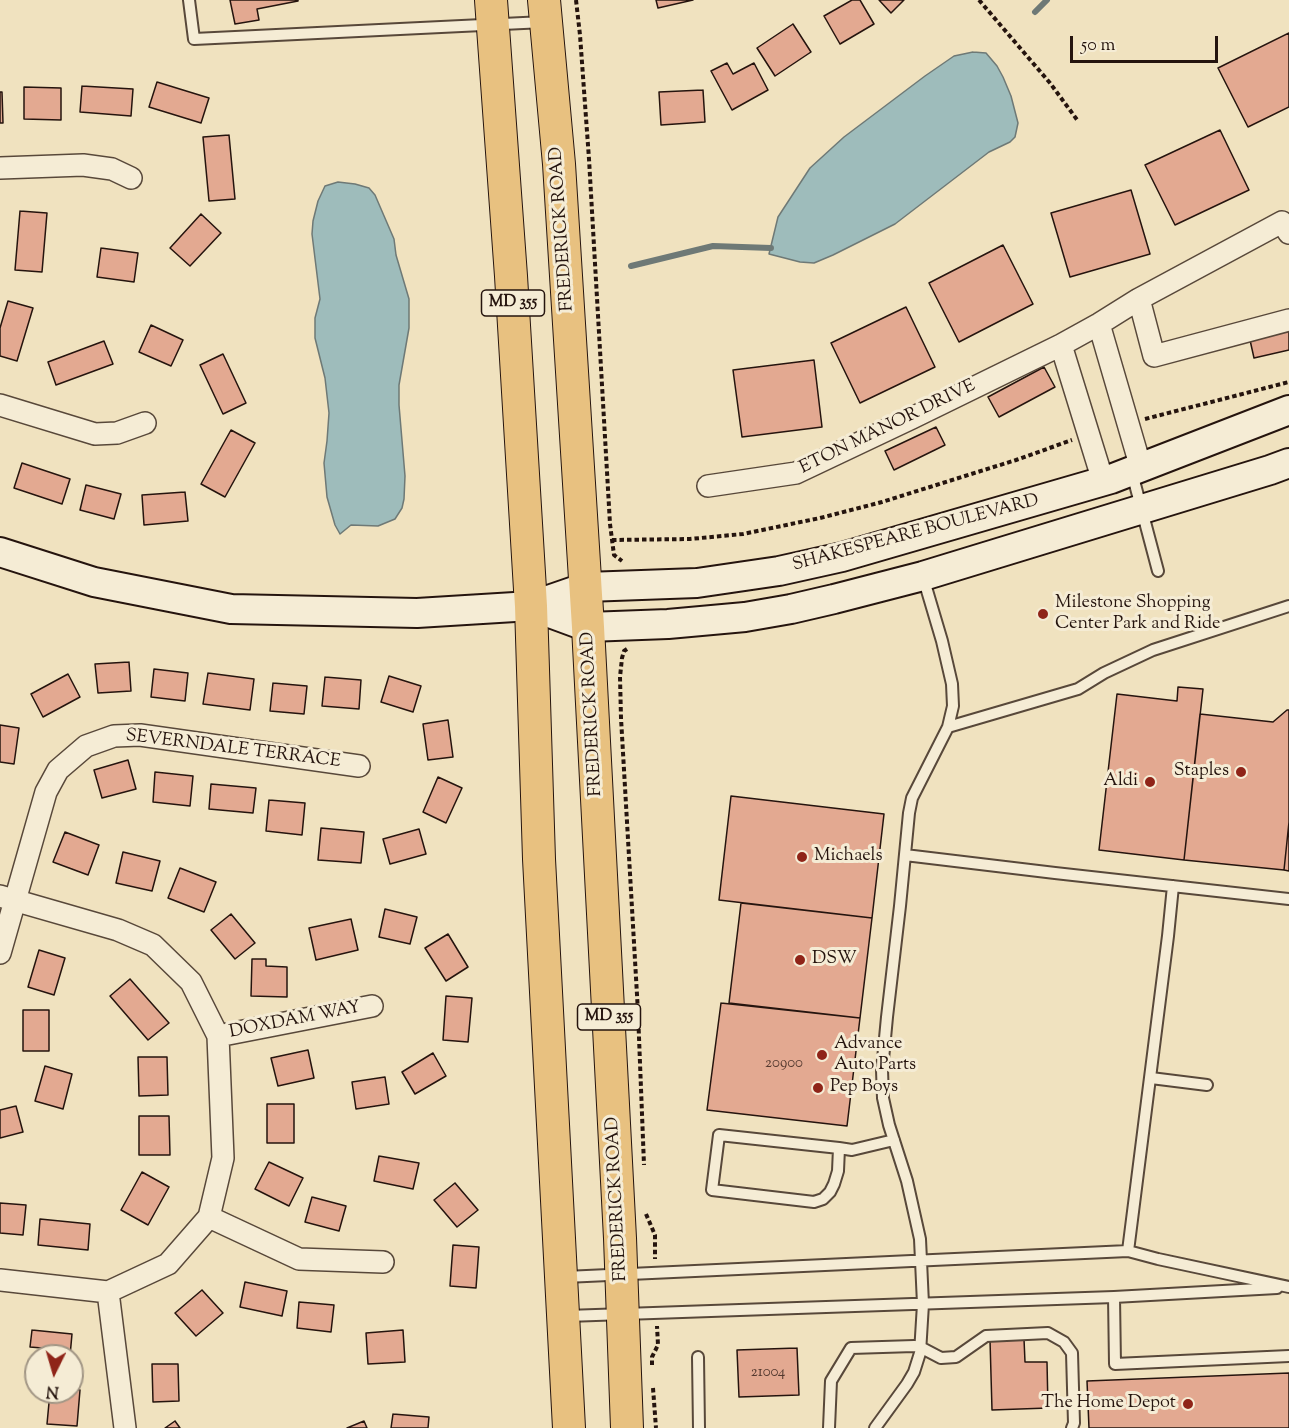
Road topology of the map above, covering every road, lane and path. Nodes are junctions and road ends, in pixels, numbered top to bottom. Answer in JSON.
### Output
{"nodes":[{"id":1,"x":189,"y":0,"type":"edge"},
{"id":2,"x":576,"y":0,"type":"edge"},
{"id":3,"x":979,"y":0,"type":"edge"},
{"id":4,"x":546,"y":11,"type":"edge"},
{"id":5,"x":492,"y":12,"type":"edge"},
{"id":6,"x":1078,"y":122,"type":"dead end"},
{"id":7,"x":0,"y":168,"type":"edge"},
{"id":8,"x":131,"y":178,"type":"dead end"},
{"id":9,"x":1289,"y":233,"type":"edge"},
{"id":10,"x":1139,"y":299,"type":"junction"},
{"id":11,"x":1289,"y":320,"type":"edge"},
{"id":12,"x":1099,"y":324,"type":"junction"},
{"id":13,"x":1061,"y":345,"type":"junction"},
{"id":14,"x":1289,"y":382,"type":"edge"},
{"id":15,"x":0,"y":405,"type":"edge"},
{"id":16,"x":1289,"y":410,"type":"edge"},
{"id":17,"x":145,"y":423,"type":"dead end"},
{"id":18,"x":1128,"y":423,"type":"junction"},
{"id":19,"x":1089,"y":434,"type":"junction"},
{"id":20,"x":1289,"y":463,"type":"edge"},
{"id":21,"x":1137,"y":470,"type":"junction"},
{"id":22,"x":1103,"y":481,"type":"junction"},
{"id":23,"x":708,"y":486,"type":"dead end"},
{"id":24,"x":1142,"y":509,"type":"junction"},
{"id":25,"x":612,"y":540,"type":"junction"},
{"id":26,"x":0,"y":552,"type":"edge"},
{"id":27,"x":1158,"y":571,"type":"dead end"},
{"id":28,"x":923,"y":576,"type":"junction"},
{"id":29,"x":586,"y":587,"type":"junction"},
{"id":30,"x":625,"y":587,"type":"junction"},
{"id":31,"x":531,"y":606,"type":"junction"},
{"id":32,"x":1289,"y":606,"type":"edge"},
{"id":33,"x":628,"y":626,"type":"junction"},
{"id":34,"x":588,"y":627,"type":"junction"},
{"id":35,"x":948,"y":726,"type":"junction"},
{"id":36,"x":360,"y":766,"type":"dead end"},
{"id":37,"x":905,"y":855,"type":"junction"},
{"id":38,"x":1173,"y":886,"type":"junction"},
{"id":39,"x":7,"y":898,"type":"edge"},
{"id":40,"x":1289,"y":899,"type":"edge"},
{"id":41,"x":0,"y":953,"type":"edge"},
{"id":42,"x":372,"y":1006,"type":"dead end"},
{"id":43,"x":218,"y":1036,"type":"junction"},
{"id":44,"x":1150,"y":1078,"type":"junction"},
{"id":45,"x":1207,"y":1085,"type":"dead end"},
{"id":46,"x":894,"y":1140,"type":"junction"},
{"id":47,"x":839,"y":1148,"type":"junction"},
{"id":48,"x":644,"y":1170,"type":"dead end"},
{"id":49,"x":645,"y":1213,"type":"dead end"},
{"id":50,"x":210,"y":1217,"type":"junction"},
{"id":51,"x":1128,"y":1251,"type":"junction"},
{"id":52,"x":922,"y":1261,"type":"junction"},
{"id":53,"x":383,"y":1262,"type":"dead end"},
{"id":54,"x":655,"y":1273,"type":"junction"},
{"id":55,"x":621,"y":1274,"type":"junction"},
{"id":56,"x":561,"y":1277,"type":"junction"},
{"id":57,"x":0,"y":1280,"type":"edge"},
{"id":58,"x":1289,"y":1287,"type":"edge"},
{"id":59,"x":108,"y":1292,"type":"junction"},
{"id":60,"x":1114,"y":1297,"type":"junction"},
{"id":61,"x":923,"y":1304,"type":"junction"},
{"id":62,"x":657,"y":1313,"type":"junction"},
{"id":63,"x":623,"y":1314,"type":"junction"},
{"id":64,"x":563,"y":1316,"type":"junction"},
{"id":65,"x":920,"y":1347,"type":"junction"},
{"id":66,"x":1289,"y":1356,"type":"edge"},
{"id":67,"x":698,"y":1357,"type":"dead end"},
{"id":68,"x":652,"y":1373,"type":"dead end"},
{"id":69,"x":653,"y":1384,"type":"dead end"},
{"id":70,"x":880,"y":1426,"type":"edge"},
{"id":71,"x":125,"y":1428,"type":"edge"},
{"id":72,"x":569,"y":1428,"type":"edge"},
{"id":73,"x":627,"y":1428,"type":"edge"},
{"id":74,"x":656,"y":1428,"type":"edge"},
{"id":75,"x":699,"y":1428,"type":"edge"},
{"id":76,"x":829,"y":1428,"type":"edge"},
{"id":77,"x":1072,"y":1428,"type":"edge"}],
"edges":[{"from":1,"to":5,"type":"lane"},
{"from":2,"to":25,"type":"path"},
{"from":3,"to":6,"type":"path"},
{"from":4,"to":5,"type":"lane"},
{"from":4,"to":29,"type":"main road","name":"FREDERICK ROAD","number":"MD 355"},
{"from":5,"to":31,"type":"main road","number":"MD 355"},
{"from":7,"to":8,"type":"street"},
{"from":9,"to":10,"type":"street","name":"ETON MANOR DRIVE"},
{"from":10,"to":11,"type":"street"},
{"from":10,"to":12,"type":"street","name":"ETON MANOR DRIVE"},
{"from":12,"to":13,"type":"street","name":"ETON MANOR DRIVE"},
{"from":12,"to":18,"type":"street"},
{"from":13,"to":19,"type":"street"},
{"from":13,"to":23,"type":"street","name":"ETON MANOR DRIVE"},
{"from":14,"to":18,"type":"path"},
{"from":15,"to":17,"type":"street"},
{"from":16,"to":21,"type":"street","name":"SHAKESPEARE BOULEVARD"},
{"from":18,"to":21,"type":"street"},
{"from":19,"to":22,"type":"street"},
{"from":19,"to":25,"type":"path"},
{"from":20,"to":24,"type":"street","name":"SHAKESPEARE BOULEVARD"},
{"from":21,"to":22,"type":"street","name":"SHAKESPEARE BOULEVARD"},
{"from":21,"to":24,"type":"lane"},
{"from":22,"to":30,"type":"street","name":"SHAKESPEARE BOULEVARD"},
{"from":24,"to":27,"type":"lane"},
{"from":24,"to":28,"type":"street","name":"SHAKESPEARE BOULEVARD"},
{"from":25,"to":30,"type":"path"},
{"from":26,"to":31,"type":"street","name":"SHAKESPEARE BOULEVARD"},
{"from":28,"to":33,"type":"street","name":"SHAKESPEARE BOULEVARD"},
{"from":28,"to":35,"type":"lane"},
{"from":29,"to":30,"type":"street","name":"SHAKESPEARE BOULEVARD"},
{"from":29,"to":31,"type":"street","name":"SHAKESPEARE BOULEVARD"},
{"from":29,"to":34,"type":"main road","name":"FREDERICK ROAD","number":"MD 355"},
{"from":31,"to":34,"type":"street","name":"SHAKESPEARE BOULEVARD"},
{"from":31,"to":56,"type":"main road","number":"MD 355"},
{"from":32,"to":35,"type":"lane"},
{"from":33,"to":34,"type":"street","name":"SHAKESPEARE BOULEVARD"},
{"from":33,"to":48,"type":"path"},
{"from":34,"to":55,"type":"main road","name":"FREDERICK ROAD","number":"MD 355"},
{"from":35,"to":37,"type":"lane"},
{"from":36,"to":39,"type":"street","name":"SEVERNDALE TERRACE"},
{"from":37,"to":38,"type":"lane"},
{"from":37,"to":46,"type":"lane"},
{"from":38,"to":40,"type":"lane"},
{"from":38,"to":44,"type":"lane"},
{"from":39,"to":41,"type":"street","name":"SEVERNDALE TERRACE"},
{"from":39,"to":43,"type":"street"},
{"from":42,"to":43,"type":"street","name":"DOXDAM WAY"},
{"from":43,"to":50,"type":"street"},
{"from":44,"to":45,"type":"lane"},
{"from":44,"to":51,"type":"lane"},
{"from":46,"to":47,"type":"lane"},
{"from":46,"to":52,"type":"lane"},
{"from":47,"to":47,"type":"lane"},
{"from":49,"to":54,"type":"path"},
{"from":50,"to":53,"type":"street"},
{"from":50,"to":59,"type":"street"},
{"from":51,"to":52,"type":"lane"},
{"from":51,"to":58,"type":"lane"},
{"from":52,"to":54,"type":"lane"},
{"from":52,"to":61,"type":"lane"},
{"from":54,"to":55,"type":"lane"},
{"from":55,"to":56,"type":"lane"},
{"from":55,"to":63,"type":"main road","name":"FREDERICK ROAD","number":"MD 355"},
{"from":56,"to":64,"type":"main road","number":"MD 355"},
{"from":57,"to":59,"type":"street"},
{"from":58,"to":60,"type":"lane"},
{"from":59,"to":71,"type":"street"},
{"from":60,"to":61,"type":"lane"},
{"from":60,"to":66,"type":"lane"},
{"from":61,"to":62,"type":"lane"},
{"from":61,"to":65,"type":"lane"},
{"from":62,"to":63,"type":"lane"},
{"from":62,"to":68,"type":"path"},
{"from":63,"to":64,"type":"lane"},
{"from":63,"to":73,"type":"main road","name":"FREDERICK ROAD","number":"MD 355"},
{"from":64,"to":72,"type":"main road","number":"MD 355"},
{"from":65,"to":70,"type":"lane"},
{"from":65,"to":76,"type":"lane"},
{"from":65,"to":77,"type":"lane"},
{"from":67,"to":75,"type":"lane"},
{"from":69,"to":74,"type":"path"}]}
